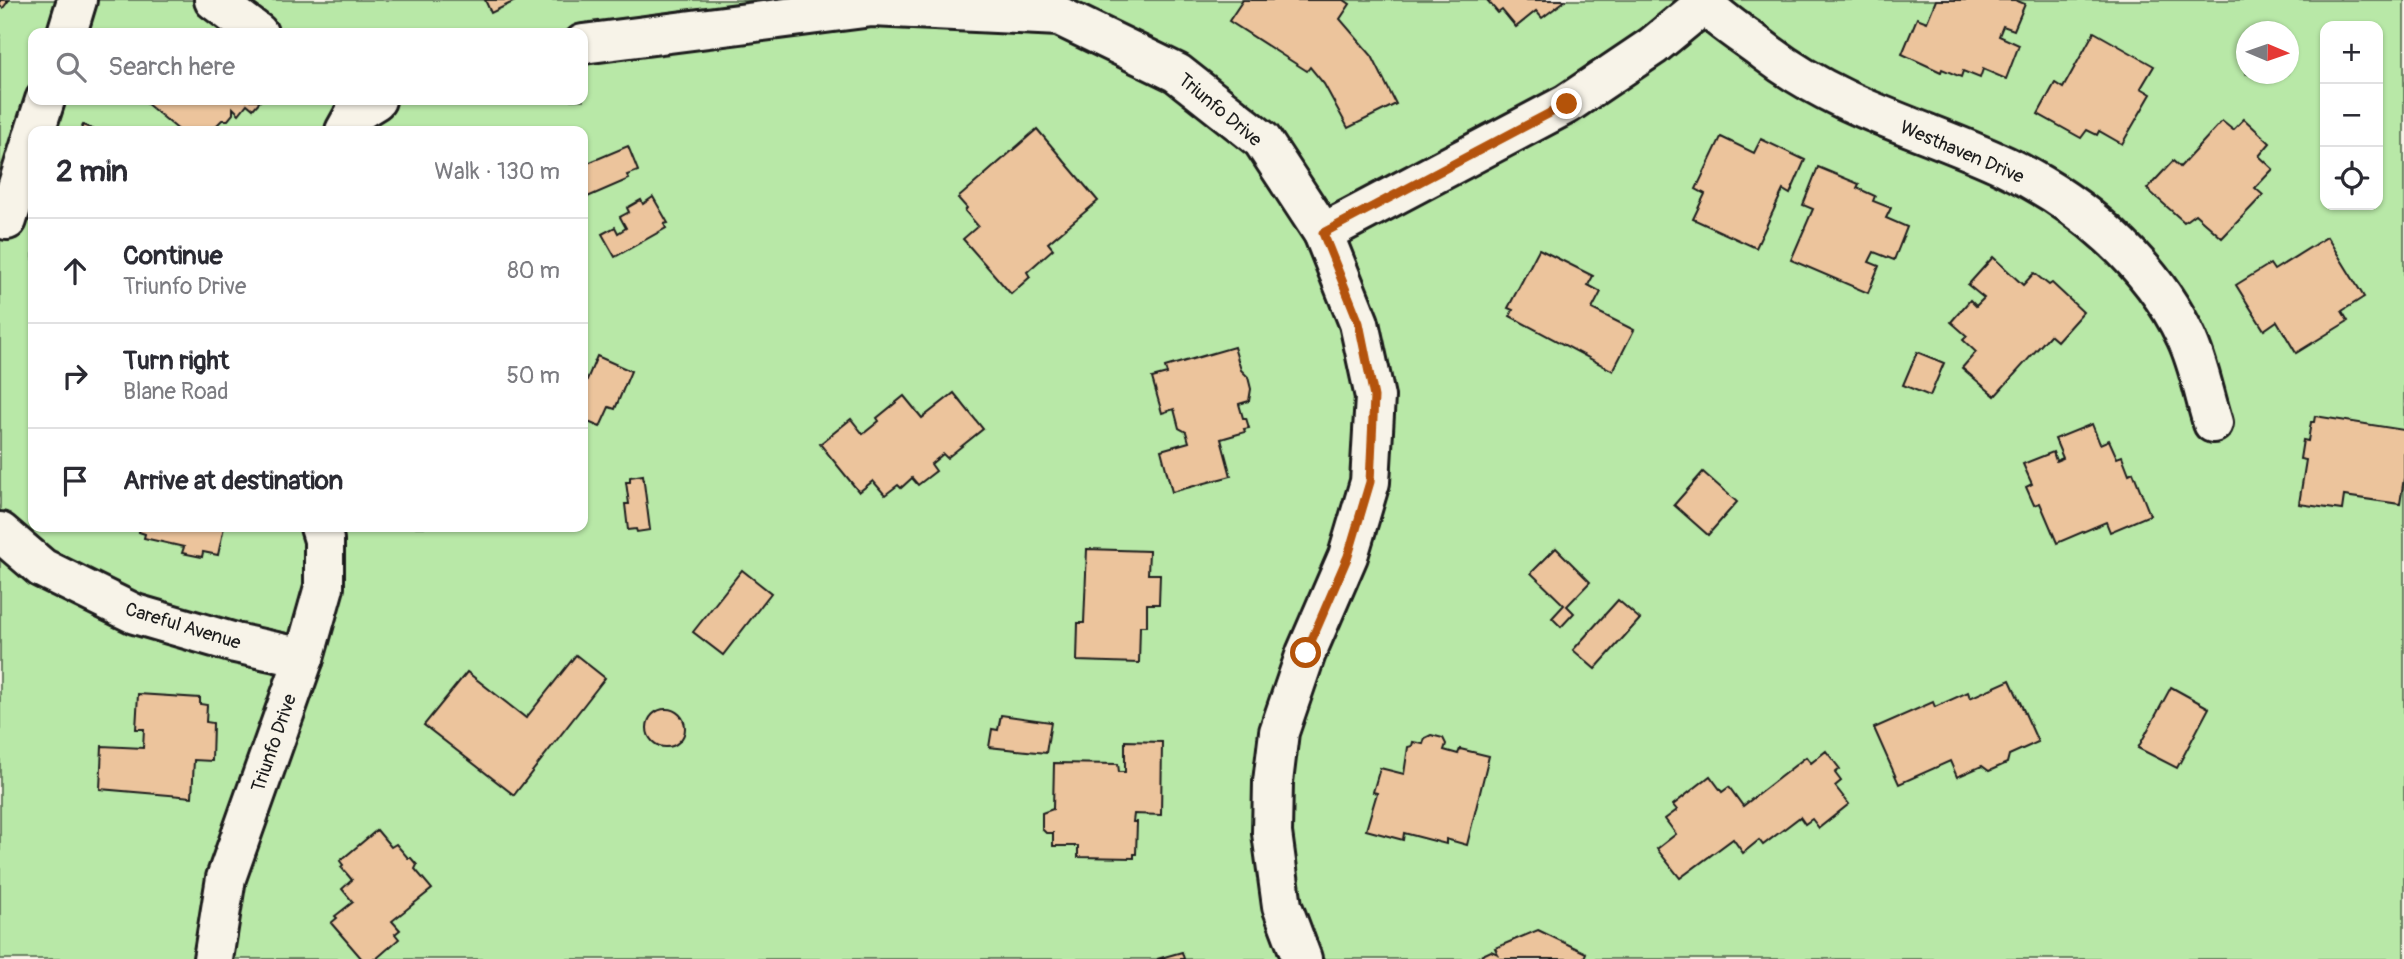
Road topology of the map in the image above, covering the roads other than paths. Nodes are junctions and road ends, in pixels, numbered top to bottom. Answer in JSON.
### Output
{"nodes":[{"id":1,"x":77,"y":0,"type":"edge"},
{"id":2,"x":214,"y":0,"type":"edge"},
{"id":3,"x":1702,"y":2,"type":"edge"},
{"id":4,"x":69,"y":28,"type":"edge"},
{"id":5,"x":251,"y":28,"type":"edge"},
{"id":6,"x":588,"y":43,"type":"edge"},
{"id":7,"x":43,"y":105,"type":"edge"},
{"id":8,"x":37,"y":126,"type":"edge"},
{"id":9,"x":28,"y":152,"type":"edge"},
{"id":10,"x":7,"y":220,"type":"dead end"},
{"id":11,"x":1323,"y":233,"type":"junction"},
{"id":12,"x":2213,"y":423,"type":"dead end"},
{"id":13,"x":0,"y":531,"type":"edge"},
{"id":14,"x":322,"y":532,"type":"edge"},
{"id":15,"x":304,"y":658,"type":"junction"},
{"id":16,"x":213,"y":959,"type":"edge"},
{"id":17,"x":1302,"y":959,"type":"edge"}],
"edges":[{"from":1,"to":4,"type":"street"},
{"from":2,"to":5,"type":"street"},
{"from":3,"to":11,"type":"street"},
{"from":3,"to":12,"type":"street","name":"Westhaven Drive"},
{"from":6,"to":11,"type":"street","name":"Triunfo Drive"},
{"from":7,"to":8,"type":"street"},
{"from":9,"to":10,"type":"street"},
{"from":11,"to":17,"type":"street","name":"Triunfo Drive"},
{"from":13,"to":15,"type":"street","name":"Careful Avenue"},
{"from":14,"to":15,"type":"street","name":"Triunfo Drive"},
{"from":15,"to":16,"type":"street","name":"Triunfo Drive"}]}
